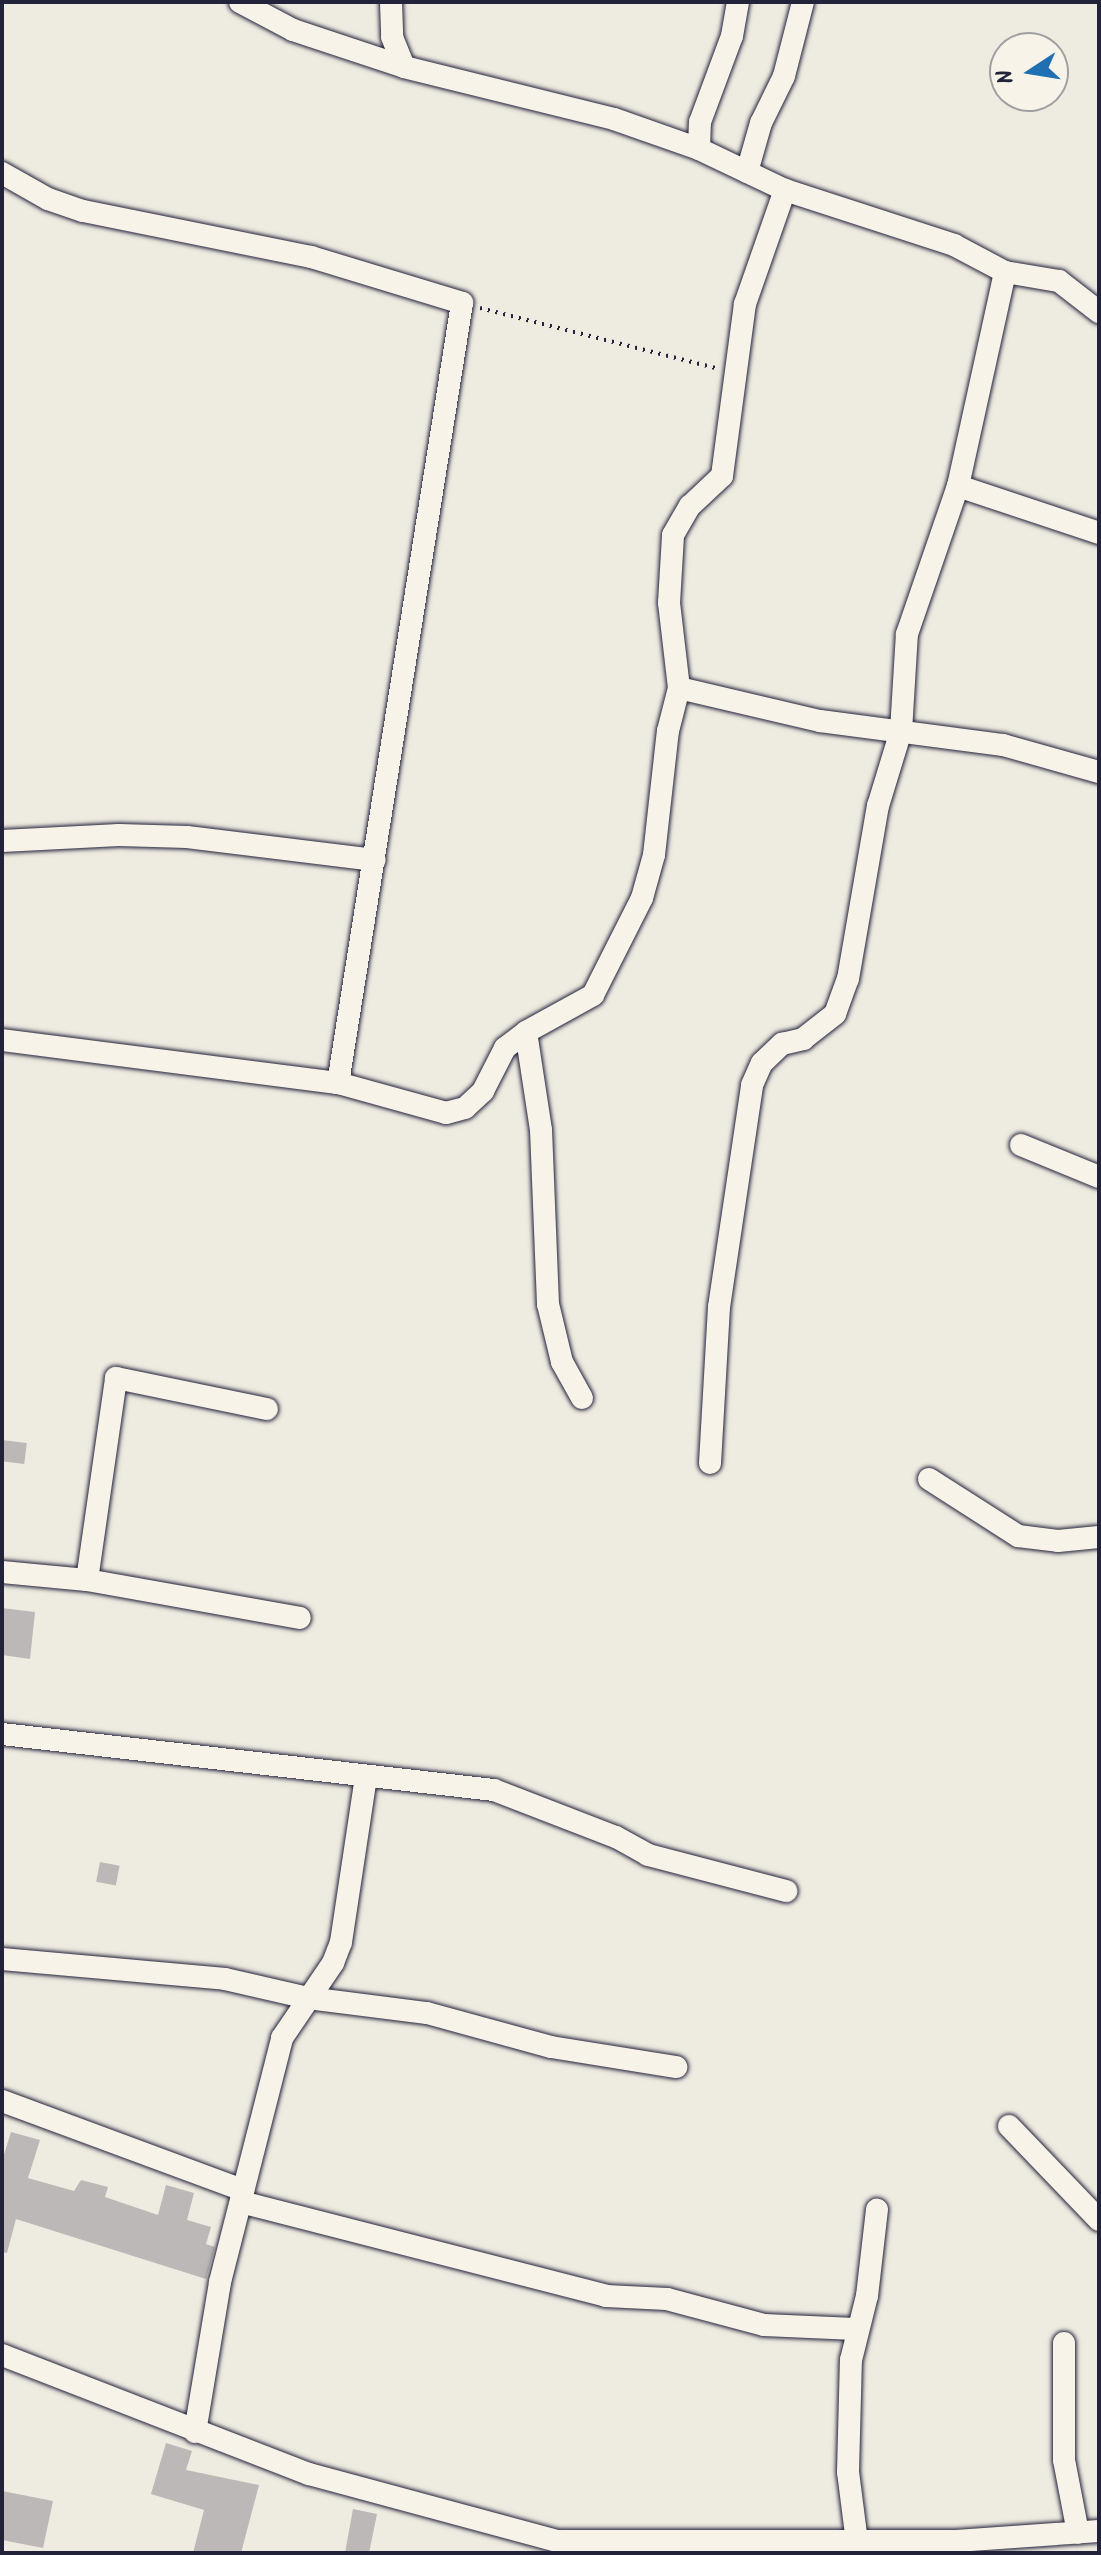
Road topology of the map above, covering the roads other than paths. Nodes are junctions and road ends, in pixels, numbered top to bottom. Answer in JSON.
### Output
{"nodes":[{"id":1,"x":240,"y":2,"type":"edge"},
{"id":2,"x":391,"y":2,"type":"edge"},
{"id":3,"x":738,"y":2,"type":"edge"},
{"id":4,"x":803,"y":2,"type":"edge"},
{"id":5,"x":404,"y":67,"type":"junction"},
{"id":6,"x":699,"y":149,"type":"junction"},
{"id":7,"x":747,"y":172,"type":"junction"},
{"id":8,"x":2,"y":173,"type":"edge"},
{"id":9,"x":785,"y":190,"type":"junction"},
{"id":10,"x":1005,"y":272,"type":"junction"},
{"id":11,"x":1099,"y":312,"type":"edge"},
{"id":12,"x":958,"y":486,"type":"junction"},
{"id":13,"x":1099,"y":533,"type":"edge"},
{"id":14,"x":679,"y":688,"type":"junction"},
{"id":15,"x":901,"y":731,"type":"junction"},
{"id":16,"x":1099,"y":772,"type":"edge"},
{"id":17,"x":2,"y":841,"type":"edge"},
{"id":18,"x":375,"y":860,"type":"junction"},
{"id":19,"x":526,"y":1032,"type":"junction"},
{"id":20,"x":2,"y":1040,"type":"edge"},
{"id":21,"x":338,"y":1083,"type":"junction"},
{"id":22,"x":1021,"y":1145,"type":"dead end"},
{"id":23,"x":1099,"y":1177,"type":"edge"},
{"id":24,"x":582,"y":1398,"type":"dead end"},
{"id":25,"x":267,"y":1409,"type":"dead end"},
{"id":26,"x":710,"y":1463,"type":"dead end"},
{"id":27,"x":929,"y":1479,"type":"dead end"},
{"id":28,"x":1099,"y":1537,"type":"edge"},
{"id":29,"x":2,"y":1572,"type":"edge"},
{"id":30,"x":87,"y":1580,"type":"junction"},
{"id":31,"x":300,"y":1618,"type":"dead end"},
{"id":32,"x":2,"y":1734,"type":"edge"},
{"id":33,"x":366,"y":1777,"type":"junction"},
{"id":34,"x":786,"y":1891,"type":"dead end"},
{"id":35,"x":2,"y":1959,"type":"edge"},
{"id":36,"x":308,"y":1998,"type":"junction"},
{"id":37,"x":676,"y":2067,"type":"dead end"},
{"id":38,"x":2,"y":2101,"type":"edge"},
{"id":39,"x":1009,"y":2126,"type":"dead end"},
{"id":40,"x":242,"y":2196,"type":"junction"},
{"id":41,"x":877,"y":2210,"type":"dead end"},
{"id":42,"x":1099,"y":2220,"type":"edge"},
{"id":43,"x":855,"y":2329,"type":"junction"},
{"id":44,"x":1064,"y":2343,"type":"dead end"},
{"id":45,"x":2,"y":2355,"type":"edge"},
{"id":46,"x":195,"y":2432,"type":"junction"},
{"id":47,"x":522,"y":2531,"type":"junction"},
{"id":48,"x":1088,"y":2532,"type":"edge"},
{"id":49,"x":857,"y":2542,"type":"junction"},
{"id":50,"x":552,"y":2547,"type":"edge"},
{"id":51,"x":529,"y":2553,"type":"edge"}],
"edges":[{"from":1,"to":5,"type":"street"},
{"from":2,"to":5,"type":"street"},
{"from":3,"to":6,"type":"street"},
{"from":4,"to":7,"type":"street"},
{"from":5,"to":6,"type":"street"},
{"from":6,"to":7,"type":"street"},
{"from":7,"to":9,"type":"street"},
{"from":8,"to":18,"type":"street"},
{"from":9,"to":10,"type":"street"},
{"from":9,"to":14,"type":"street"},
{"from":10,"to":11,"type":"street"},
{"from":10,"to":12,"type":"street"},
{"from":12,"to":13,"type":"street"},
{"from":12,"to":15,"type":"street"},
{"from":14,"to":15,"type":"street"},
{"from":14,"to":19,"type":"street"},
{"from":15,"to":16,"type":"street"},
{"from":15,"to":26,"type":"street"},
{"from":17,"to":18,"type":"street"},
{"from":18,"to":21,"type":"street"},
{"from":19,"to":21,"type":"street"},
{"from":19,"to":24,"type":"street"},
{"from":20,"to":21,"type":"street"},
{"from":22,"to":23,"type":"street"},
{"from":25,"to":30,"type":"street"},
{"from":27,"to":28,"type":"street"},
{"from":29,"to":30,"type":"street"},
{"from":30,"to":31,"type":"street"},
{"from":32,"to":33,"type":"street"},
{"from":33,"to":34,"type":"street"},
{"from":33,"to":36,"type":"street"},
{"from":35,"to":36,"type":"street"},
{"from":36,"to":37,"type":"street"},
{"from":36,"to":40,"type":"street"},
{"from":38,"to":40,"type":"street"},
{"from":39,"to":42,"type":"street"},
{"from":40,"to":43,"type":"street"},
{"from":40,"to":46,"type":"street"},
{"from":41,"to":43,"type":"street"},
{"from":43,"to":49,"type":"street"},
{"from":44,"to":48,"type":"street"},
{"from":45,"to":46,"type":"street"},
{"from":46,"to":47,"type":"street"},
{"from":47,"to":50,"type":"street"},
{"from":47,"to":51,"type":"street"},
{"from":48,"to":49,"type":"street"},
{"from":49,"to":50,"type":"street"}]}
